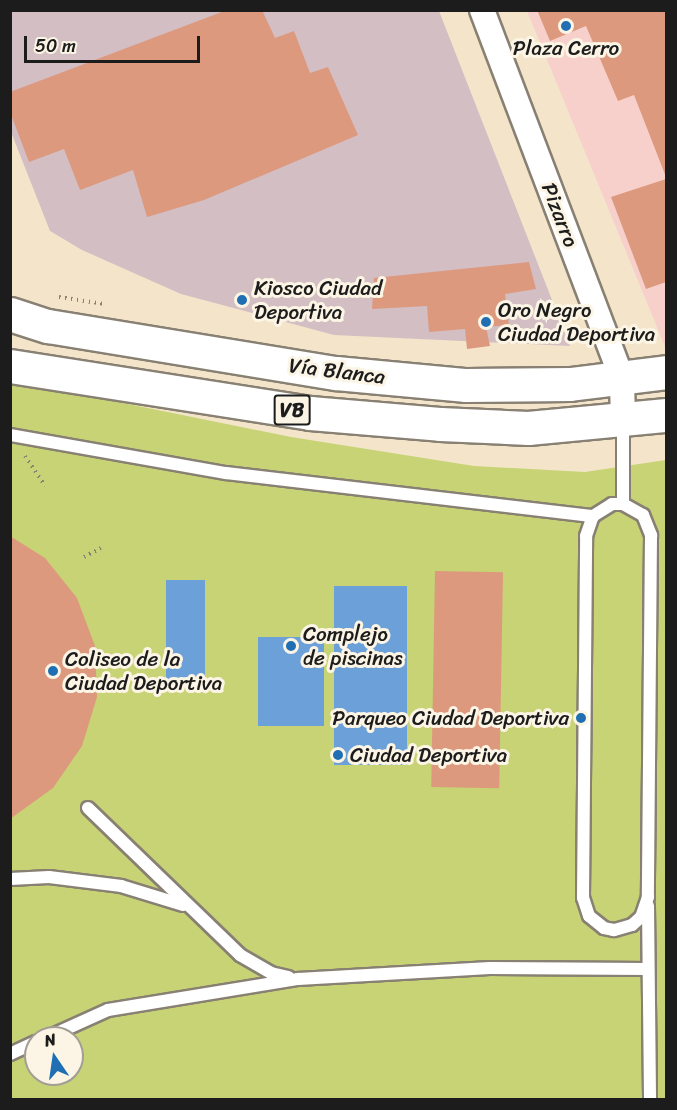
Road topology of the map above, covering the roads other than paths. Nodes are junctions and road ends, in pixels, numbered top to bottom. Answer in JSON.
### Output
{"nodes":[{"id":1,"x":482,"y":10,"type":"edge"},
{"id":2,"x":10,"y":314,"type":"edge"},
{"id":3,"x":10,"y":366,"type":"edge"},
{"id":4,"x":666,"y":372,"type":"edge"},
{"id":5,"x":622,"y":379,"type":"junction"},
{"id":6,"x":666,"y":415,"type":"edge"},
{"id":7,"x":623,"y":422,"type":"junction"},
{"id":8,"x":11,"y":435,"type":"edge"},
{"id":9,"x":623,"y":504,"type":"junction"},
{"id":10,"x":593,"y":516,"type":"junction"},
{"id":11,"x":88,"y":808,"type":"dead end"},
{"id":12,"x":10,"y":879,"type":"edge"},
{"id":13,"x":648,"y":897,"type":"junction"},
{"id":14,"x":188,"y":907,"type":"junction"},
{"id":15,"x":648,"y":969,"type":"junction"},
{"id":16,"x":298,"y":979,"type":"junction"},
{"id":17,"x":73,"y":1026,"type":"edge"},
{"id":18,"x":24,"y":1048,"type":"edge"},
{"id":19,"x":10,"y":1054,"type":"edge"},
{"id":20,"x":650,"y":1100,"type":"edge"}],
"edges":[{"from":1,"to":5,"type":"street","name":"Pizarro"},
{"from":2,"to":5,"type":"main road","name":"Vía Blanca","number":"VB"},
{"from":3,"to":7,"type":"main road","name":"Vía Blanca","number":"VB"},
{"from":4,"to":5,"type":"main road","name":"Vía Blanca","number":"VB"},
{"from":5,"to":7,"type":"street","name":"Pizarro"},
{"from":6,"to":7,"type":"main road","name":"Vía Blanca","number":"VB"},
{"from":7,"to":9,"type":"lane"},
{"from":8,"to":10,"type":"lane"},
{"from":9,"to":10,"type":"lane"},
{"from":9,"to":13,"type":"lane"},
{"from":10,"to":13,"type":"lane"},
{"from":11,"to":14,"type":"lane"},
{"from":12,"to":14,"type":"lane"},
{"from":13,"to":15,"type":"lane"},
{"from":14,"to":16,"type":"lane"},
{"from":15,"to":16,"type":"lane"},
{"from":15,"to":20,"type":"lane"},
{"from":16,"to":17,"type":"lane"},
{"from":18,"to":19,"type":"lane"}]}
